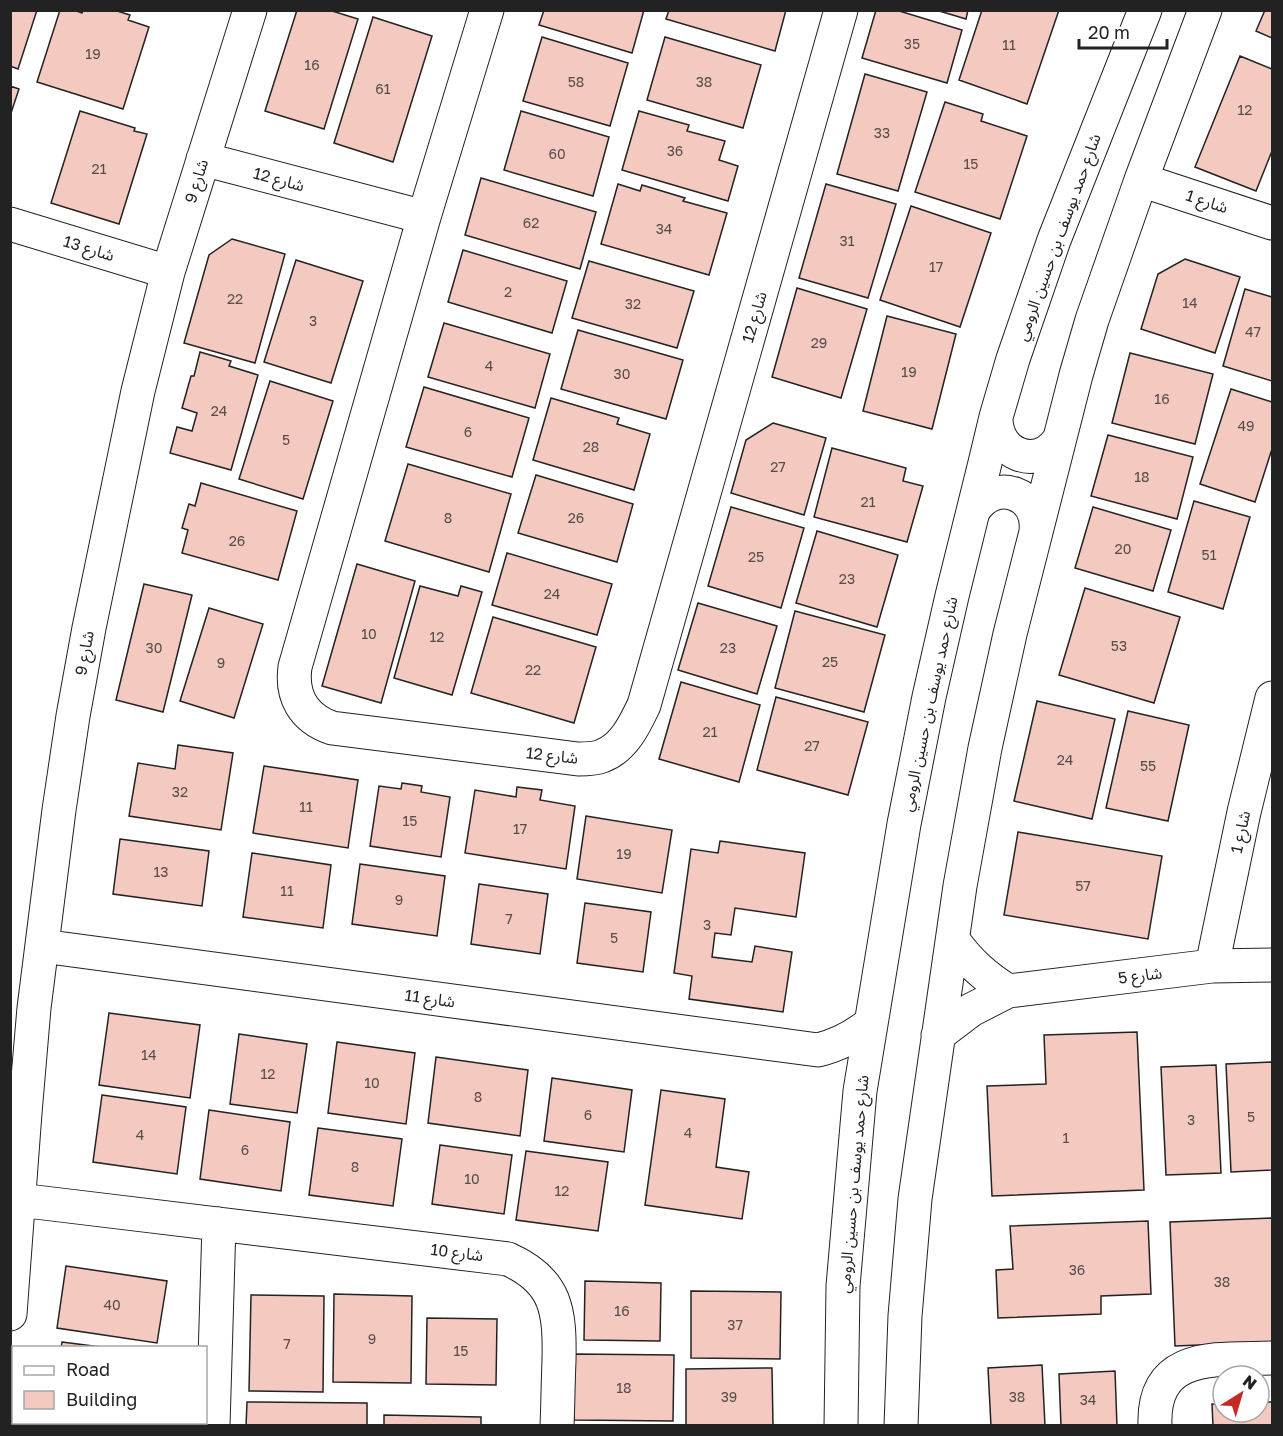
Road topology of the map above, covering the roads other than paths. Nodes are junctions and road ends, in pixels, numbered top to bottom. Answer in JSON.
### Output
{"nodes":[{"id":1,"x":250,"y":10,"type":"edge"},
{"id":2,"x":487,"y":10,"type":"edge"},
{"id":3,"x":840,"y":10,"type":"edge"},
{"id":4,"x":1145,"y":10,"type":"edge"},
{"id":5,"x":1205,"y":10,"type":"edge"},
{"id":6,"x":202,"y":159,"type":"junction"},
{"id":7,"x":1141,"y":180,"type":"junction"},
{"id":8,"x":424,"y":217,"type":"junction"},
{"id":9,"x":1272,"y":223,"type":"edge"},
{"id":10,"x":10,"y":224,"type":"edge"},
{"id":11,"x":168,"y":272,"type":"junction"},
{"id":12,"x":996,"y":417,"type":"junction"},
{"id":13,"x":1058,"y":441,"type":"junction"},
{"id":14,"x":974,"y":510,"type":"junction"},
{"id":15,"x":1036,"y":531,"type":"junction"},
{"id":16,"x":1272,"y":698,"type":"edge"},
{"id":17,"x":952,"y":940,"type":"junction"},
{"id":18,"x":42,"y":945,"type":"junction"},
{"id":19,"x":1272,"y":965,"type":"edge"},
{"id":20,"x":1212,"y":966,"type":"junction"},
{"id":21,"x":1008,"y":991,"type":"junction"},
{"id":22,"x":871,"y":1023,"type":"junction"},
{"id":23,"x":938,"y":1035,"type":"junction"},
{"id":24,"x":818,"y":1050,"type":"junction"},
{"id":25,"x":860,"y":1091,"type":"junction"},
{"id":26,"x":20,"y":1200,"type":"junction"},
{"id":27,"x":219,"y":1224,"type":"junction"},
{"id":28,"x":10,"y":1314,"type":"edge"},
{"id":29,"x":1272,"y":1358,"type":"edge"},
{"id":30,"x":213,"y":1425,"type":"edge"},
{"id":31,"x":557,"y":1425,"type":"edge"},
{"id":32,"x":841,"y":1425,"type":"edge"},
{"id":33,"x":901,"y":1425,"type":"edge"},
{"id":34,"x":1155,"y":1425,"type":"edge"}],
"edges":[{"from":1,"to":6,"type":"street","name":"شارع 9"},
{"from":2,"to":8,"type":"street","name":"شارع 12"},
{"from":3,"to":8,"type":"street","name":"شارع 12"},
{"from":4,"to":12,"type":"street","name":"شارع حمد يوسف بن حسين الرومي"},
{"from":5,"to":7,"type":"street"},
{"from":6,"to":8,"type":"street","name":"شارع 12"},
{"from":6,"to":11,"type":"street","name":"شارع 9"},
{"from":7,"to":9,"type":"street","name":"شارع 1"},
{"from":7,"to":13,"type":"street"},
{"from":10,"to":11,"type":"street","name":"شارع 13"},
{"from":11,"to":18,"type":"street","name":"شارع 9"},
{"from":12,"to":13,"type":"street"},
{"from":12,"to":14,"type":"street","name":"شارع حمد يوسف بن حسين الرومي"},
{"from":13,"to":15,"type":"street"},
{"from":14,"to":15,"type":"street"},
{"from":14,"to":22,"type":"street","name":"شارع حمد يوسف بن حسين الرومي"},
{"from":15,"to":17,"type":"street"},
{"from":16,"to":20,"type":"street","name":"شارع 1"},
{"from":17,"to":21,"type":"street"},
{"from":17,"to":23,"type":"street"},
{"from":18,"to":24,"type":"street","name":"شارع 11"},
{"from":18,"to":26,"type":"street","name":"شارع 9"},
{"from":19,"to":20,"type":"street","name":"شارع 5"},
{"from":20,"to":21,"type":"street","name":"شارع 5"},
{"from":21,"to":23,"type":"street","name":"شارع 5"},
{"from":22,"to":24,"type":"street","name":"شارع 11"},
{"from":22,"to":25,"type":"street","name":"شارع حمد يوسف بن حسين الرومي"},
{"from":23,"to":33,"type":"street"},
{"from":24,"to":25,"type":"street"},
{"from":25,"to":32,"type":"street","name":"شارع حمد يوسف بن حسين الرومي"},
{"from":26,"to":27,"type":"street","name":"شارع 10"},
{"from":26,"to":28,"type":"street","name":"شارع 9"},
{"from":27,"to":30,"type":"street"},
{"from":27,"to":31,"type":"street","name":"شارع 10"},
{"from":29,"to":34,"type":"street"}]}
